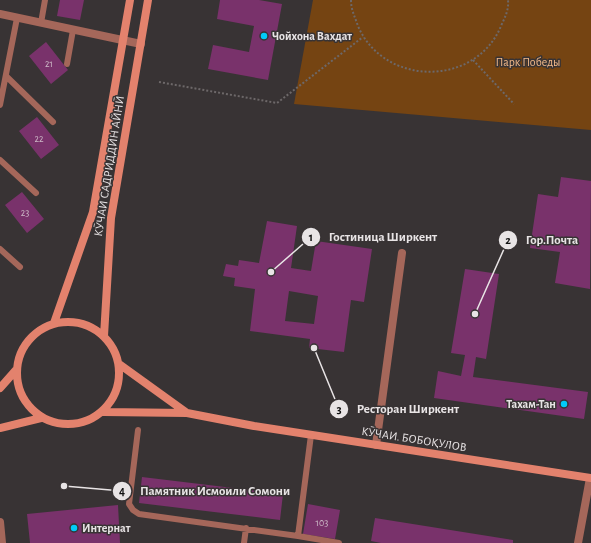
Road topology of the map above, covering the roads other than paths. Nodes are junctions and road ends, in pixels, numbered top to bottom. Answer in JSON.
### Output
{"nodes":[{"id":1,"x":45,"y":0,"type":"edge"},
{"id":2,"x":130,"y":0,"type":"edge"},
{"id":3,"x":148,"y":0,"type":"edge"},
{"id":4,"x":0,"y":14,"type":"edge"},
{"id":5,"x":17,"y":18,"type":"junction"},
{"id":6,"x":41,"y":23,"type":"junction"},
{"id":7,"x":73,"y":30,"type":"junction"},
{"id":8,"x":123,"y":41,"type":"junction"},
{"id":9,"x":141,"y":44,"type":"junction"},
{"id":10,"x":67,"y":64,"type":"dead end"},
{"id":11,"x":6,"y":76,"type":"junction"},
{"id":12,"x":0,"y":105,"type":"edge"},
{"id":13,"x":53,"y":122,"type":"dead end"},
{"id":14,"x":0,"y":160,"type":"edge"},
{"id":15,"x":36,"y":193,"type":"dead end"},
{"id":16,"x":0,"y":249,"type":"edge"},
{"id":17,"x":402,"y":253,"type":"dead end"},
{"id":18,"x":20,"y":267,"type":"dead end"},
{"id":19,"x":54,"y":323,"type":"junction"},
{"id":20,"x":104,"y":336,"type":"junction"},
{"id":21,"x":119,"y":364,"type":"junction"},
{"id":22,"x":16,"y":370,"type":"junction"},
{"id":23,"x":0,"y":388,"type":"edge"},
{"id":24,"x":104,"y":412,"type":"junction"},
{"id":25,"x":187,"y":413,"type":"junction"},
{"id":26,"x":41,"y":418,"type":"junction"},
{"id":27,"x":0,"y":428,"type":"edge"},
{"id":28,"x":138,"y":430,"type":"dead end"},
{"id":29,"x":311,"y":435,"type":"junction"},
{"id":30,"x":376,"y":445,"type":"junction"},
{"id":31,"x":590,"y":478,"type":"edge"},
{"id":32,"x":0,"y":522,"type":"edge"},
{"id":33,"x":246,"y":528,"type":"junction"},
{"id":34,"x":298,"y":536,"type":"junction"},
{"id":35,"x":2,"y":543,"type":"edge"},
{"id":36,"x":244,"y":543,"type":"edge"},
{"id":37,"x":339,"y":543,"type":"edge"},
{"id":38,"x":578,"y":543,"type":"edge"}],
"edges":[{"from":1,"to":6,"type":"lane"},
{"from":2,"to":8,"type":"street","name":"КӮЧАИ САДРИДДИН АЙНӢ"},
{"from":3,"to":9,"type":"street","name":"КӮЧАИ САДРИДДИН АЙНӢ"},
{"from":4,"to":5,"type":"street"},
{"from":5,"to":6,"type":"street"},
{"from":5,"to":11,"type":"lane"},
{"from":6,"to":7,"type":"street"},
{"from":7,"to":8,"type":"street"},
{"from":7,"to":10,"type":"lane"},
{"from":8,"to":9,"type":"street"},
{"from":8,"to":19,"type":"street","name":"КӮЧАИ САДРИДДИН АЙНӢ"},
{"from":9,"to":20,"type":"street","name":"КӮЧАИ САДРИДДИН АЙНӢ"},
{"from":11,"to":12,"type":"lane"},
{"from":11,"to":13,"type":"lane"},
{"from":14,"to":15,"type":"lane"},
{"from":16,"to":18,"type":"lane"},
{"from":17,"to":30,"type":"street"},
{"from":19,"to":20,"type":"street"},
{"from":19,"to":22,"type":"street"},
{"from":20,"to":21,"type":"street"},
{"from":21,"to":24,"type":"street"},
{"from":21,"to":25,"type":"street"},
{"from":22,"to":23,"type":"street"},
{"from":22,"to":26,"type":"street"},
{"from":24,"to":25,"type":"street","name":"КӮЧАИ. БОБОҚУЛОВ"},
{"from":24,"to":26,"type":"street"},
{"from":25,"to":29,"type":"street","name":"КӮЧАИ. БОБОҚУЛОВ"},
{"from":26,"to":27,"type":"street"},
{"from":28,"to":33,"type":"lane"},
{"from":29,"to":30,"type":"street","name":"КӮЧАИ. БОБОҚУЛОВ"},
{"from":29,"to":34,"type":"lane"},
{"from":30,"to":31,"type":"street","name":"КӮЧАИ. БОБОҚУЛОВ"},
{"from":31,"to":38,"type":"street"},
{"from":32,"to":35,"type":"street"},
{"from":33,"to":34,"type":"lane"},
{"from":33,"to":36,"type":"lane"},
{"from":34,"to":37,"type":"lane"}]}
